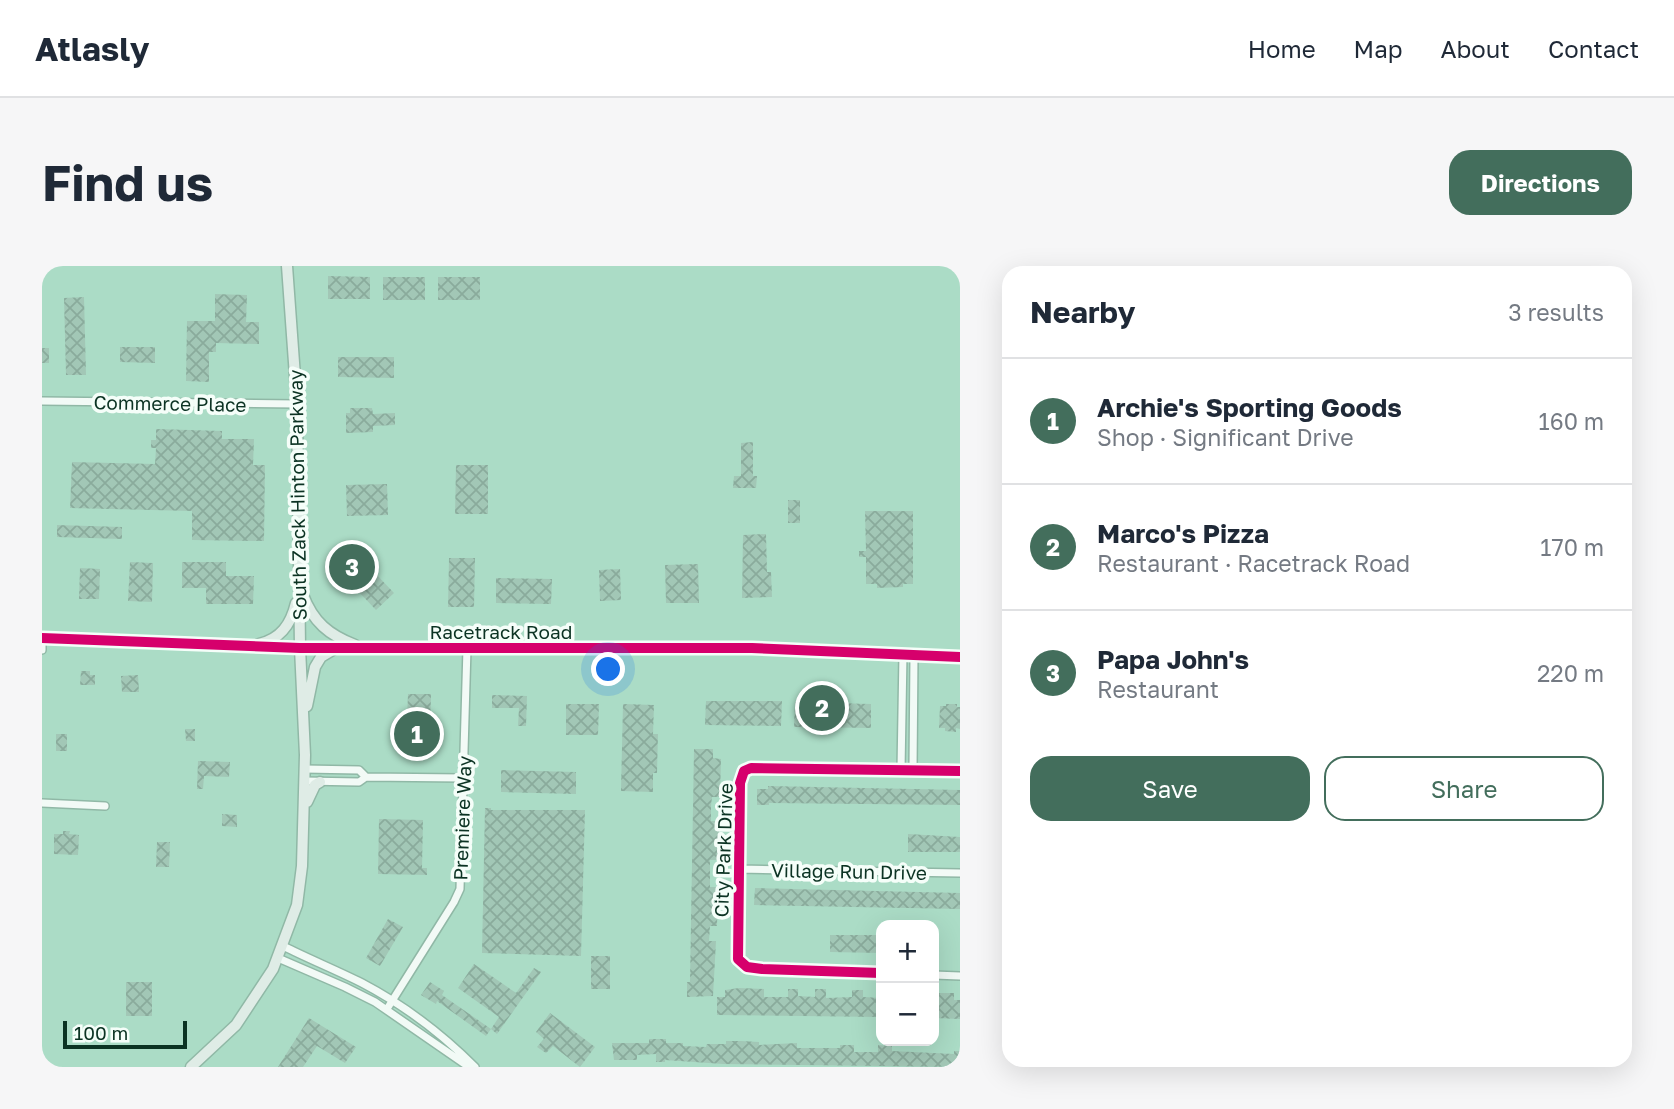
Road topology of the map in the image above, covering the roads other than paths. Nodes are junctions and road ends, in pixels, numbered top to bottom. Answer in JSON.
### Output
{"nodes":[{"id":1,"x":287,"y":266,"type":"edge"},
{"id":2,"x":42,"y":401,"type":"edge"},
{"id":3,"x":297,"y":404,"type":"junction"},
{"id":4,"x":300,"y":586,"type":"junction"},
{"id":5,"x":42,"y":638,"type":"edge"},
{"id":6,"x":255,"y":645,"type":"junction"},
{"id":7,"x":300,"y":648,"type":"junction"},
{"id":8,"x":336,"y":648,"type":"junction"},
{"id":9,"x":362,"y":648,"type":"junction"},
{"id":10,"x":467,"y":648,"type":"junction"},
{"id":11,"x":42,"y":650,"type":"edge"},
{"id":12,"x":902,"y":654,"type":"junction"},
{"id":13,"x":914,"y":655,"type":"junction"},
{"id":14,"x":960,"y":657,"type":"edge"},
{"id":15,"x":304,"y":724,"type":"junction"},
{"id":16,"x":304,"y":769,"type":"junction"},
{"id":17,"x":901,"y":770,"type":"junction"},
{"id":18,"x":913,"y":770,"type":"junction"},
{"id":19,"x":960,"y":771,"type":"edge"},
{"id":20,"x":366,"y":777,"type":"junction"},
{"id":21,"x":463,"y":778,"type":"junction"},
{"id":22,"x":304,"y":782,"type":"junction"},
{"id":23,"x":320,"y":782,"type":"junction"},
{"id":24,"x":42,"y":803,"type":"edge"},
{"id":25,"x":105,"y":806,"type":"dead end"},
{"id":26,"x":304,"y":812,"type":"junction"},
{"id":27,"x":739,"y":869,"type":"junction"},
{"id":28,"x":960,"y":873,"type":"edge"},
{"id":29,"x":283,"y":946,"type":"junction"},
{"id":30,"x":278,"y":958,"type":"junction"},
{"id":31,"x":876,"y":973,"type":"edge"},
{"id":32,"x":939,"y":975,"type":"edge"},
{"id":33,"x":960,"y":976,"type":"edge"},
{"id":34,"x":392,"y":1000,"type":"junction"},
{"id":35,"x":387,"y":1009,"type":"junction"},
{"id":36,"x":191,"y":1067,"type":"edge"},
{"id":37,"x":469,"y":1067,"type":"edge"},
{"id":38,"x":475,"y":1067,"type":"edge"}],
"edges":[{"from":1,"to":3,"type":"main road","name":"South Zack Hinton Parkway"},
{"from":2,"to":3,"type":"street","name":"Commerce Place"},
{"from":3,"to":4,"type":"main road","name":"South Zack Hinton Parkway"},
{"from":4,"to":6,"type":"main road"},
{"from":4,"to":7,"type":"main road","name":"South Zack Hinton Parkway"},
{"from":4,"to":9,"type":"main road"},
{"from":5,"to":6,"type":"main road","name":"Racetrack Road"},
{"from":5,"to":11,"type":"street"},
{"from":6,"to":7,"type":"main road","name":"Racetrack Road"},
{"from":7,"to":8,"type":"main road","name":"Racetrack Road"},
{"from":7,"to":15,"type":"main road","name":"South Zack Hinton Parkway"},
{"from":8,"to":9,"type":"main road","name":"Racetrack Road"},
{"from":8,"to":15,"type":"main road"},
{"from":9,"to":10,"type":"main road","name":"Racetrack Road"},
{"from":10,"to":12,"type":"main road","name":"Racetrack Road"},
{"from":10,"to":21,"type":"street","name":"Premiere Way"},
{"from":12,"to":13,"type":"main road","name":"Racetrack Road"},
{"from":12,"to":17,"type":"street"},
{"from":13,"to":14,"type":"main road","name":"Racetrack Road"},
{"from":13,"to":18,"type":"street"},
{"from":15,"to":16,"type":"main road","name":"South Zack Hinton Parkway"},
{"from":16,"to":20,"type":"street"},
{"from":16,"to":22,"type":"main road","name":"South Zack Hinton Parkway"},
{"from":17,"to":18,"type":"street","name":"City Park Drive"},
{"from":17,"to":27,"type":"street","name":"City Park Drive"},
{"from":18,"to":19,"type":"street","name":"City Park Drive"},
{"from":20,"to":21,"type":"street"},
{"from":20,"to":23,"type":"street"},
{"from":21,"to":34,"type":"street","name":"Premiere Way"},
{"from":22,"to":23,"type":"street"},
{"from":22,"to":26,"type":"main road","name":"South Zack Hinton Parkway"},
{"from":23,"to":26,"type":"main road"},
{"from":24,"to":25,"type":"street"},
{"from":26,"to":29,"type":"main road","name":"South Zack Hinton Parkway"},
{"from":27,"to":28,"type":"street","name":"Village Run Drive"},
{"from":27,"to":31,"type":"street","name":"City Park Drive"},
{"from":29,"to":30,"type":"main road","name":"South Zack Hinton Parkway"},
{"from":29,"to":34,"type":"street"},
{"from":30,"to":35,"type":"street"},
{"from":30,"to":36,"type":"main road","name":"South Zack Hinton Parkway"},
{"from":32,"to":33,"type":"street"},
{"from":34,"to":35,"type":"street","name":"Premiere Way"},
{"from":34,"to":38,"type":"street"},
{"from":35,"to":37,"type":"street"}]}
